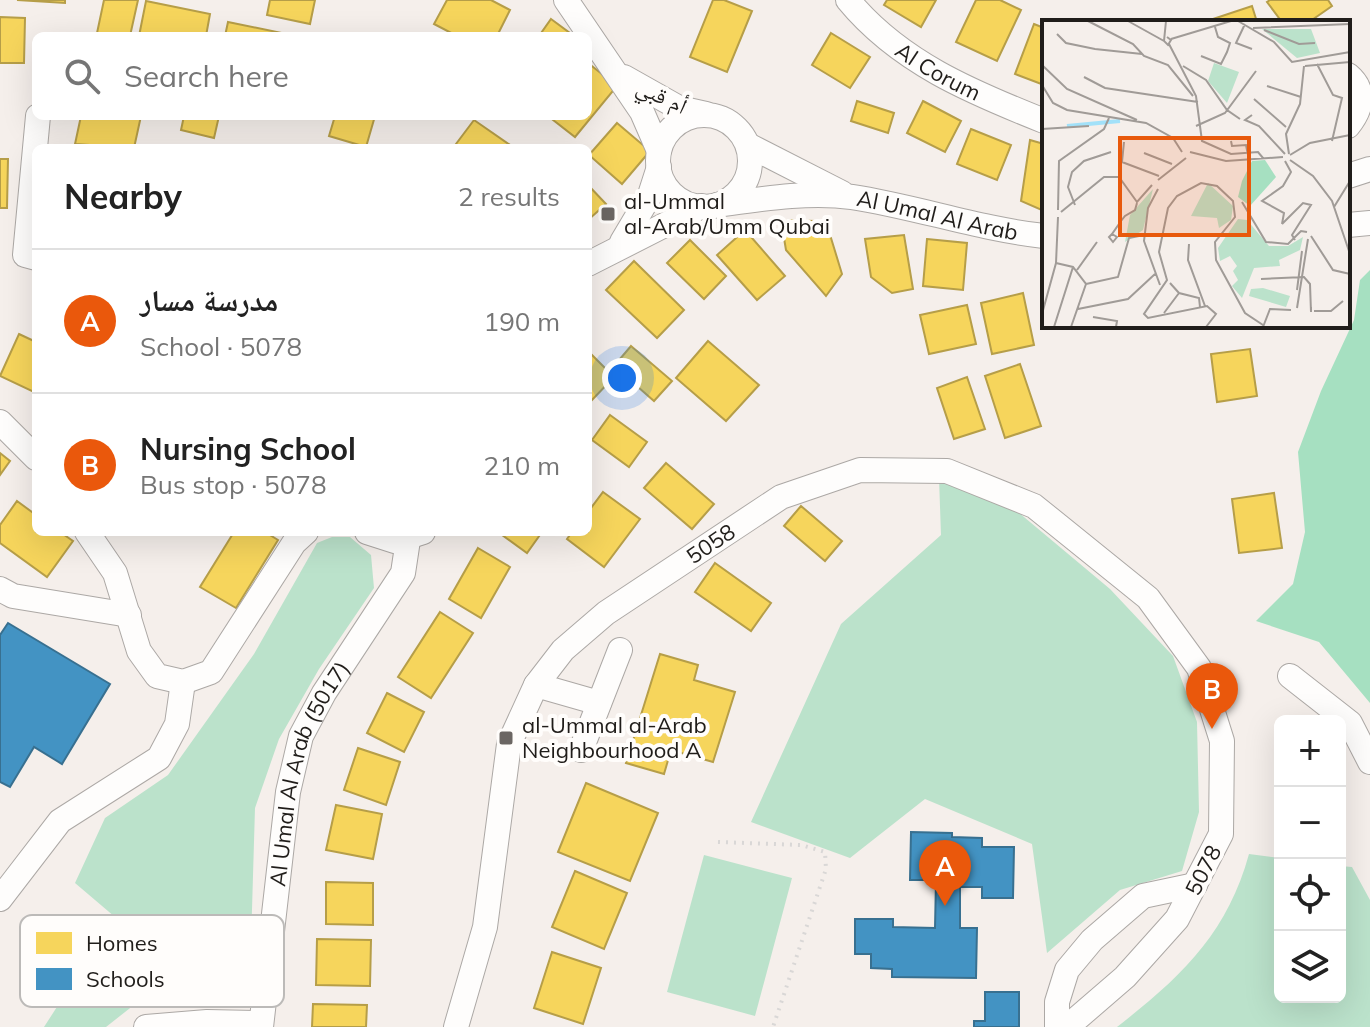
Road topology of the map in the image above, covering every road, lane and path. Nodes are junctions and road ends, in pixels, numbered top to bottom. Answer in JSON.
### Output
{"nodes":[{"id":1,"x":566,"y":0,"type":"edge"},
{"id":2,"x":848,"y":0,"type":"edge"},
{"id":3,"x":587,"y":32,"type":"edge"},
{"id":4,"x":592,"y":39,"type":"edge"},
{"id":5,"x":612,"y":69,"type":"junction"},
{"id":6,"x":1350,"y":77,"type":"edge"},
{"id":7,"x":715,"y":116,"type":"junction"},
{"id":8,"x":38,"y":120,"type":"edge"},
{"id":9,"x":1042,"y":120,"type":"edge"},
{"id":10,"x":1350,"y":124,"type":"edge"},
{"id":11,"x":35,"y":144,"type":"edge"},
{"id":12,"x":748,"y":145,"type":"junction"},
{"id":13,"x":659,"y":159,"type":"junction"},
{"id":14,"x":32,"y":180,"type":"edge"},
{"id":15,"x":852,"y":197,"type":"junction"},
{"id":16,"x":710,"y":206,"type":"junction"},
{"id":17,"x":1370,"y":223,"type":"edge"},
{"id":18,"x":1350,"y":225,"type":"edge"},
{"id":19,"x":1042,"y":236,"type":"edge"},
{"id":20,"x":618,"y":248,"type":"junction"},
{"id":21,"x":32,"y":257,"type":"edge"},
{"id":22,"x":592,"y":262,"type":"edge"},
{"id":23,"x":0,"y":422,"type":"edge"},
{"id":24,"x":32,"y":454,"type":"edge"},
{"id":25,"x":90,"y":536,"type":"edge"},
{"id":26,"x":302,"y":536,"type":"edge"},
{"id":27,"x":375,"y":536,"type":"edge"},
{"id":28,"x":415,"y":536,"type":"edge"},
{"id":29,"x":0,"y":589,"type":"edge"},
{"id":30,"x":129,"y":615,"type":"junction"},
{"id":31,"x":620,"y":650,"type":"dead end"},
{"id":32,"x":1199,"y":668,"type":"joint"},
{"id":33,"x":1290,"y":676,"type":"dead end"},
{"id":34,"x":183,"y":682,"type":"junction"},
{"id":35,"x":536,"y":685,"type":"junction"},
{"id":36,"x":599,"y":703,"type":"junction"},
{"id":37,"x":581,"y":750,"type":"dead end"},
{"id":38,"x":1370,"y":762,"type":"edge"},
{"id":39,"x":718,"y":842,"type":"dead end"},
{"id":40,"x":1195,"y":885,"type":"junction"},
{"id":41,"x":0,"y":899,"type":"edge"},
{"id":42,"x":274,"y":915,"type":"edge"},
{"id":43,"x":261,"y":1025,"type":"edge"},
{"id":44,"x":146,"y":1027,"type":"edge"},
{"id":45,"x":456,"y":1027,"type":"edge"},
{"id":46,"x":773,"y":1027,"type":"edge"},
{"id":47,"x":1057,"y":1027,"type":"edge"},
{"id":48,"x":1067,"y":1027,"type":"edge"}],
"edges":[{"from":1,"to":3,"type":"street"},
{"from":2,"to":9,"type":"street","name":"Al Corum"},
{"from":4,"to":5,"type":"street"},
{"from":5,"to":7,"type":"street","name":"أم قبي"},
{"from":5,"to":13,"type":"street"},
{"from":6,"to":10,"type":"street"},
{"from":7,"to":12,"type":"street"},
{"from":7,"to":13,"type":"street"},
{"from":8,"to":11,"type":"street"},
{"from":12,"to":15,"type":"street","name":"Al Umal Al Arab"},
{"from":12,"to":16,"type":"street"},
{"from":13,"to":16,"type":"street"},
{"from":13,"to":20,"type":"street"},
{"from":14,"to":21,"type":"street"},
{"from":15,"to":16,"type":"street"},
{"from":15,"to":19,"type":"street","name":"Al Umal Al Arab"},
{"from":16,"to":20,"type":"street"},
{"from":17,"to":18,"type":"street"},
{"from":20,"to":22,"type":"street"},
{"from":23,"to":24,"type":"street"},
{"from":25,"to":30,"type":"street"},
{"from":26,"to":34,"type":"street"},
{"from":27,"to":28,"type":"street"},
{"from":28,"to":42,"type":"street","name":"Al Umal Al Arab (5017)"},
{"from":29,"to":30,"type":"street"},
{"from":30,"to":34,"type":"street"},
{"from":31,"to":36,"type":"street"},
{"from":32,"to":35,"type":"street","name":"5058"},
{"from":32,"to":40,"type":"street","name":"5078"},
{"from":33,"to":38,"type":"street"},
{"from":34,"to":41,"type":"street"},
{"from":35,"to":36,"type":"street"},
{"from":35,"to":45,"type":"street","name":"5058"},
{"from":36,"to":37,"type":"street"},
{"from":39,"to":46,"type":"path"},
{"from":40,"to":47,"type":"street"},
{"from":40,"to":48,"type":"street","name":"5078"},
{"from":43,"to":44,"type":"street"}]}
